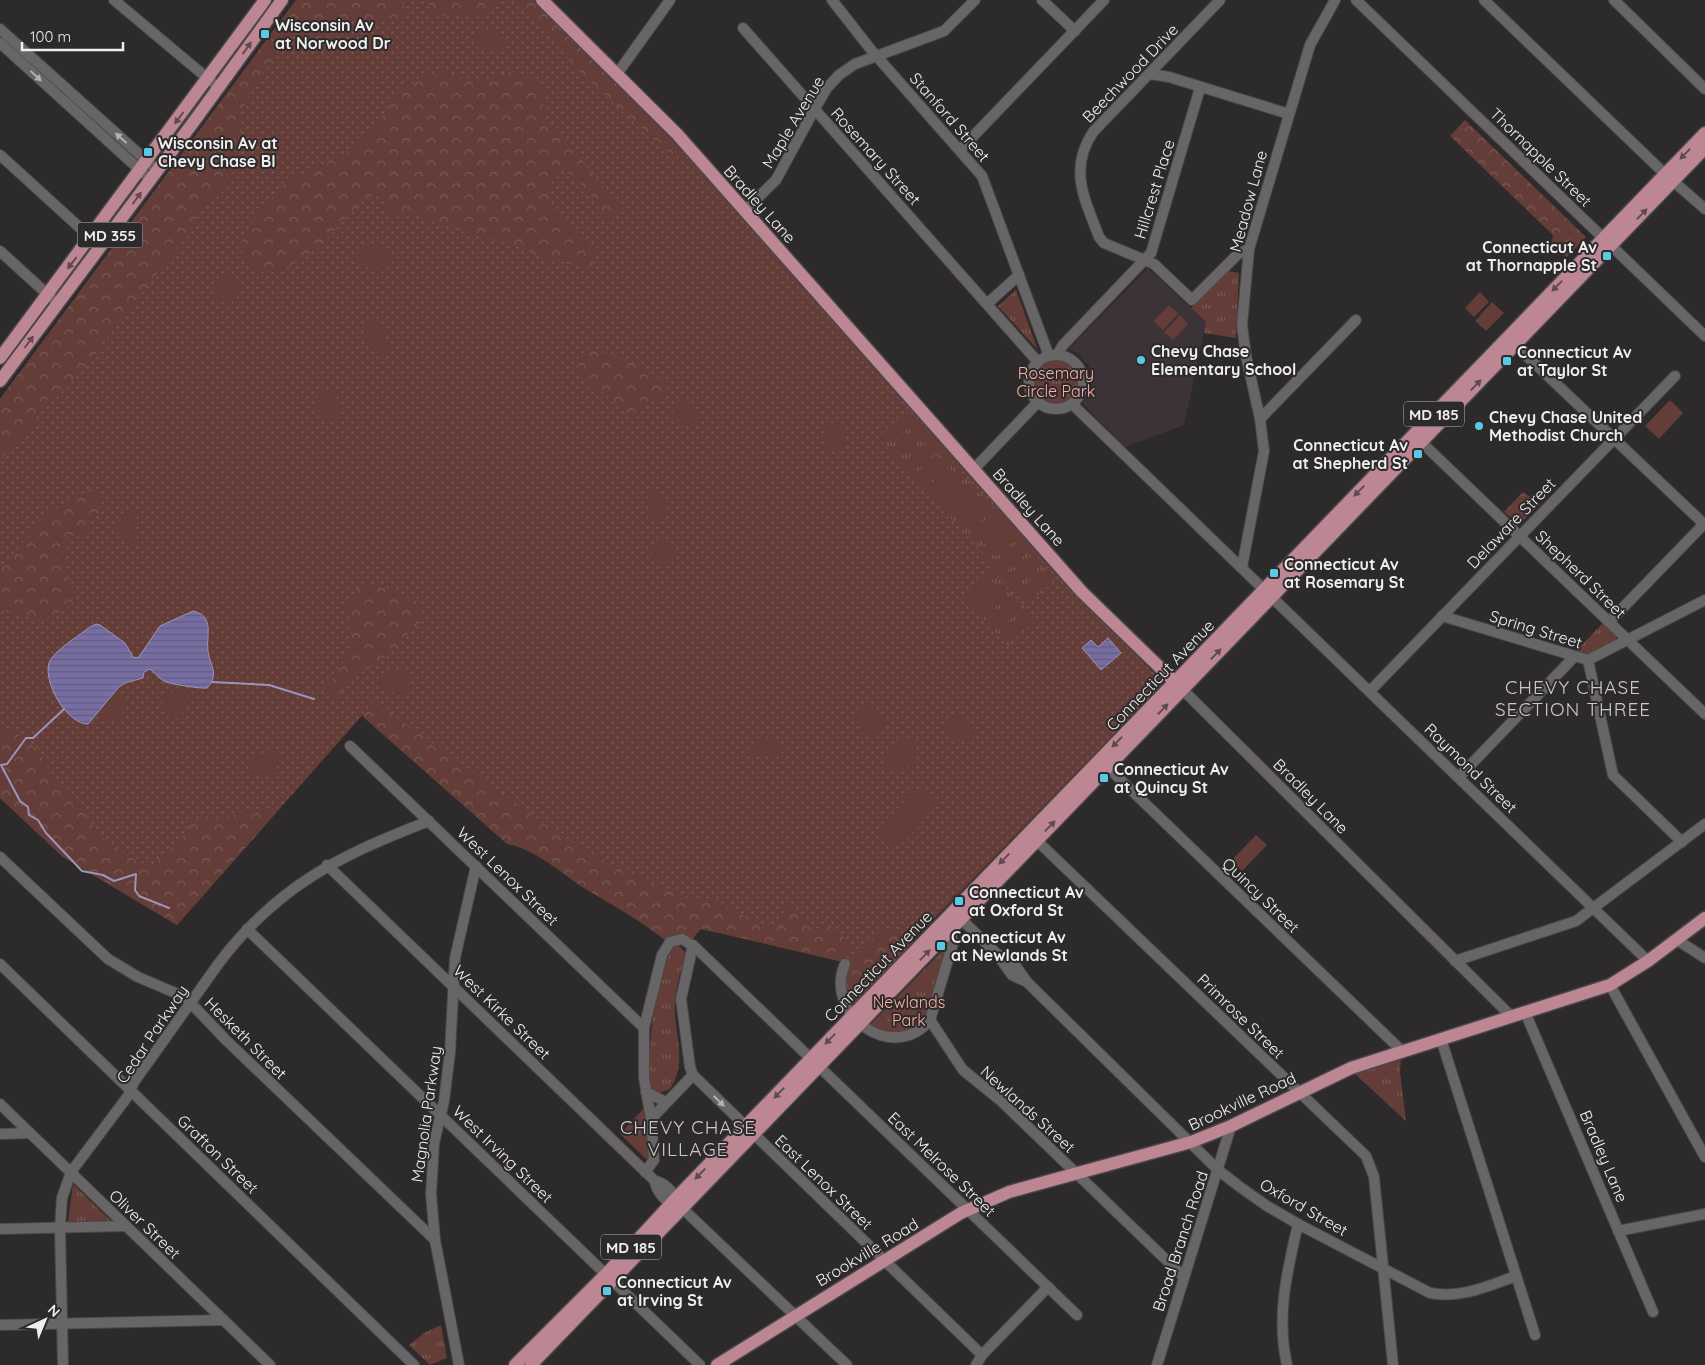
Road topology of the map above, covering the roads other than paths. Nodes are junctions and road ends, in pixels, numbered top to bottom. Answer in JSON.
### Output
{"nodes":[{"id":1,"x":114,"y":0,"type":"edge"},
{"id":2,"x":266,"y":0,"type":"edge"},
{"id":3,"x":542,"y":0,"type":"edge"},
{"id":4,"x":670,"y":0,"type":"edge"},
{"id":5,"x":832,"y":0,"type":"edge"},
{"id":6,"x":976,"y":0,"type":"edge"},
{"id":7,"x":1042,"y":0,"type":"edge"},
{"id":8,"x":1104,"y":0,"type":"edge"},
{"id":9,"x":1220,"y":0,"type":"edge"},
{"id":10,"x":1335,"y":0,"type":"edge"},
{"id":11,"x":1356,"y":0,"type":"edge"},
{"id":12,"x":1484,"y":0,"type":"edge"},
{"id":13,"x":1614,"y":0,"type":"edge"},
{"id":14,"x":277,"y":2,"type":"edge"},
{"id":15,"x":743,"y":28,"type":"dead end"},
{"id":16,"x":0,"y":29,"type":"edge"},
{"id":17,"x":1075,"y":31,"type":"junction"},
{"id":18,"x":0,"y":43,"type":"edge"},
{"id":19,"x":876,"y":56,"type":"junction"},
{"id":20,"x":1162,"y":61,"type":"junction"},
{"id":21,"x":617,"y":74,"type":"junction"},
{"id":22,"x":1150,"y":74,"type":"junction"},
{"id":23,"x":1169,"y":76,"type":"junction"},
{"id":24,"x":208,"y":79,"type":"junction"},
{"id":25,"x":219,"y":88,"type":"junction"},
{"id":26,"x":1200,"y":88,"type":"junction"},
{"id":27,"x":1705,"y":89,"type":"edge"},
{"id":28,"x":65,"y":95,"type":"junction"},
{"id":29,"x":814,"y":110,"type":"junction"},
{"id":30,"x":1289,"y":114,"type":"junction"},
{"id":31,"x":1705,"y":133,"type":"edge"},
{"id":32,"x":1705,"y":148,"type":"edge"},
{"id":33,"x":960,"y":150,"type":"junction"},
{"id":34,"x":0,"y":155,"type":"edge"},
{"id":35,"x":144,"y":166,"type":"junction"},
{"id":36,"x":154,"y":175,"type":"junction"},
{"id":37,"x":1669,"y":178,"type":"junction"},
{"id":38,"x":1705,"y":209,"type":"edge"},
{"id":39,"x":744,"y":211,"type":"junction"},
{"id":40,"x":91,"y":238,"type":"junction"},
{"id":41,"x":1607,"y":242,"type":"junction"},
{"id":42,"x":102,"y":247,"type":"junction"},
{"id":43,"x":1249,"y":249,"type":"junction"},
{"id":44,"x":0,"y":251,"type":"edge"},
{"id":45,"x":1145,"y":259,"type":"junction"},
{"id":46,"x":1228,"y":265,"type":"junction"},
{"id":47,"x":1246,"y":271,"type":"junction"},
{"id":48,"x":1019,"y":275,"type":"junction"},
{"id":49,"x":48,"y":294,"type":"junction"},
{"id":50,"x":58,"y":304,"type":"junction"},
{"id":51,"x":986,"y":304,"type":"junction"},
{"id":52,"x":1356,"y":320,"type":"dead end"},
{"id":53,"x":1705,"y":336,"type":"edge"},
{"id":54,"x":1512,"y":341,"type":"junction"},
{"id":55,"x":1053,"y":355,"type":"junction"},
{"id":56,"x":0,"y":358,"type":"edge"},
{"id":57,"x":1038,"y":362,"type":"junction"},
{"id":58,"x":1675,"y":376,"type":"dead end"},
{"id":59,"x":0,"y":381,"type":"edge"},
{"id":60,"x":1038,"y":402,"type":"junction"},
{"id":61,"x":1072,"y":404,"type":"junction"},
{"id":62,"x":1260,"y":419,"type":"junction"},
{"id":63,"x":1418,"y":438,"type":"junction"},
{"id":64,"x":1614,"y":438,"type":"junction"},
{"id":65,"x":973,"y":470,"type":"junction"},
{"id":66,"x":1705,"y":524,"type":"edge"},
{"id":67,"x":1519,"y":535,"type":"junction"},
{"id":68,"x":1242,"y":568,"type":"junction"},
{"id":69,"x":1268,"y":593,"type":"junction"},
{"id":70,"x":1705,"y":600,"type":"edge"},
{"id":71,"x":1442,"y":616,"type":"junction"},
{"id":72,"x":1609,"y":622,"type":"junction"},
{"id":73,"x":1628,"y":639,"type":"junction"},
{"id":74,"x":1574,"y":657,"type":"junction"},
{"id":75,"x":1588,"y":660,"type":"junction"},
{"id":76,"x":1179,"y":686,"type":"junction"},
{"id":77,"x":1370,"y":691,"type":"junction"},
{"id":78,"x":1705,"y":714,"type":"edge"},
{"id":79,"x":350,"y":746,"type":"dead end"},
{"id":80,"x":1103,"y":764,"type":"junction"},
{"id":81,"x":1459,"y":777,"type":"junction"},
{"id":82,"x":430,"y":821,"type":"junction"},
{"id":83,"x":1705,"y":824,"type":"edge"},
{"id":84,"x":1033,"y":837,"type":"junction"},
{"id":85,"x":1682,"y":842,"type":"junction"},
{"id":86,"x":0,"y":857,"type":"edge"},
{"id":87,"x":328,"y":865,"type":"junction"},
{"id":88,"x":476,"y":866,"type":"junction"},
{"id":89,"x":1595,"y":908,"type":"junction"},
{"id":90,"x":957,"y":915,"type":"junction"},
{"id":91,"x":1705,"y":918,"type":"edge"},
{"id":92,"x":248,"y":929,"type":"junction"},
{"id":93,"x":950,"y":930,"type":"junction"},
{"id":94,"x":1677,"y":940,"type":"junction"},
{"id":95,"x":694,"y":945,"type":"junction"},
{"id":96,"x":1705,"y":958,"type":"edge"},
{"id":97,"x":1455,"y":961,"type":"junction"},
{"id":98,"x":1648,"y":961,"type":"junction"},
{"id":99,"x":0,"y":964,"type":"edge"},
{"id":100,"x":845,"y":964,"type":"dead end"},
{"id":101,"x":1610,"y":984,"type":"junction"},
{"id":102,"x":453,"y":986,"type":"junction"},
{"id":103,"x":190,"y":1004,"type":"junction"},
{"id":104,"x":1525,"y":1012,"type":"junction"},
{"id":105,"x":1512,"y":1017,"type":"junction"},
{"id":106,"x":857,"y":1019,"type":"junction"},
{"id":107,"x":930,"y":1020,"type":"junction"},
{"id":108,"x":644,"y":1028,"type":"junction"},
{"id":109,"x":1441,"y":1039,"type":"junction"},
{"id":110,"x":1402,"y":1051,"type":"junction"},
{"id":111,"x":815,"y":1063,"type":"junction"},
{"id":112,"x":693,"y":1075,"type":"junction"},
{"id":113,"x":131,"y":1090,"type":"junction"},
{"id":114,"x":646,"y":1092,"type":"junction"},
{"id":115,"x":1299,"y":1092,"type":"junction"},
{"id":116,"x":666,"y":1102,"type":"junction"},
{"id":117,"x":0,"y":1104,"type":"edge"},
{"id":118,"x":441,"y":1115,"type":"junction"},
{"id":119,"x":651,"y":1119,"type":"junction"},
{"id":120,"x":1231,"y":1126,"type":"junction"},
{"id":121,"x":749,"y":1130,"type":"junction"},
{"id":122,"x":30,"y":1133,"type":"junction"},
{"id":123,"x":0,"y":1134,"type":"edge"},
{"id":124,"x":1190,"y":1142,"type":"junction"},
{"id":125,"x":1705,"y":1157,"type":"edge"},
{"id":126,"x":1218,"y":1170,"type":"junction"},
{"id":127,"x":71,"y":1172,"type":"junction"},
{"id":128,"x":645,"y":1172,"type":"junction"},
{"id":129,"x":1076,"y":1174,"type":"junction"},
{"id":130,"x":676,"y":1203,"type":"junction"},
{"id":131,"x":968,"y":1210,"type":"junction"},
{"id":132,"x":1705,"y":1214,"type":"edge"},
{"id":133,"x":1298,"y":1224,"type":"junction"},
{"id":134,"x":126,"y":1226,"type":"junction"},
{"id":135,"x":60,"y":1228,"type":"junction"},
{"id":136,"x":0,"y":1229,"type":"edge"},
{"id":137,"x":1618,"y":1231,"type":"junction"},
{"id":138,"x":434,"y":1240,"type":"junction"},
{"id":139,"x":884,"y":1261,"type":"junction"},
{"id":140,"x":1383,"y":1268,"type":"junction"},
{"id":141,"x":1183,"y":1276,"type":"junction"},
{"id":142,"x":1516,"y":1276,"type":"junction"},
{"id":143,"x":609,"y":1277,"type":"junction"},
{"id":144,"x":1048,"y":1287,"type":"junction"},
{"id":145,"x":1653,"y":1312,"type":"dead end"},
{"id":146,"x":794,"y":1315,"type":"junction"},
{"id":147,"x":1077,"y":1315,"type":"dead end"},
{"id":148,"x":224,"y":1320,"type":"junction"},
{"id":149,"x":62,"y":1324,"type":"junction"},
{"id":150,"x":0,"y":1325,"type":"edge"},
{"id":151,"x":1535,"y":1335,"type":"dead end"},
{"id":152,"x":982,"y":1355,"type":"junction"},
{"id":153,"x":63,"y":1365,"type":"edge"},
{"id":154,"x":270,"y":1365,"type":"edge"},
{"id":155,"x":414,"y":1365,"type":"edge"},
{"id":156,"x":459,"y":1365,"type":"edge"},
{"id":157,"x":515,"y":1365,"type":"edge"},
{"id":158,"x":531,"y":1365,"type":"edge"},
{"id":159,"x":700,"y":1365,"type":"edge"},
{"id":160,"x":717,"y":1365,"type":"edge"},
{"id":161,"x":847,"y":1365,"type":"edge"},
{"id":162,"x":976,"y":1365,"type":"edge"},
{"id":163,"x":1157,"y":1365,"type":"edge"},
{"id":164,"x":1287,"y":1365,"type":"edge"},
{"id":165,"x":1393,"y":1365,"type":"edge"}],
"edges":[{"from":1,"to":24,"type":"street"},
{"from":2,"to":24,"type":"main road","number":"MD 355"},
{"from":3,"to":21,"type":"main road","name":"Bradley Lane"},
{"from":4,"to":21,"type":"street"},
{"from":5,"to":19,"type":"street","name":"Stanford Street"},
{"from":6,"to":19,"type":"street","name":"Maple Avenue"},
{"from":7,"to":17,"type":"street"},
{"from":8,"to":17,"type":"street"},
{"from":9,"to":20,"type":"street","name":"Beechwood Drive"},
{"from":10,"to":30,"type":"street","name":"Meadow Lane"},
{"from":11,"to":41,"type":"street","name":"Thornapple Street"},
{"from":12,"to":37,"type":"street"},
{"from":13,"to":27,"type":"street"},
{"from":25,"to":14,"type":"main road","number":"MD 355","one_way":true},
{"from":15,"to":29,"type":"street","name":"Rosemary Street"},
{"from":16,"to":28,"type":"street"},
{"from":17,"to":33,"type":"street"},
{"from":18,"to":28,"type":"street","one_way":true},
{"from":19,"to":29,"type":"street","name":"Maple Avenue"},
{"from":19,"to":33,"type":"street","name":"Stanford Street"},
{"from":20,"to":22,"type":"street","name":"Beechwood Drive"},
{"from":20,"to":23,"type":"street"},
{"from":21,"to":39,"type":"main road","name":"Bradley Lane"},
{"from":22,"to":23,"type":"street"},
{"from":22,"to":45,"type":"street","name":"Beechwood Drive"},
{"from":23,"to":26,"type":"street"},
{"from":24,"to":25,"type":"street"},
{"from":24,"to":35,"type":"main road","number":"MD 355","one_way":true},
{"from":25,"to":36,"type":"main road","number":"MD 355"},
{"from":26,"to":30,"type":"street"},
{"from":26,"to":45,"type":"street","name":"Hillcrest Place"},
{"from":28,"to":35,"type":"street"},
{"from":29,"to":39,"type":"street","name":"Maple Avenue"},
{"from":29,"to":51,"type":"street","name":"Rosemary Street"},
{"from":30,"to":43,"type":"street","name":"Meadow Lane"},
{"from":31,"to":37,"type":"main road","name":"Connecticut Avenue","number":"MD 185","one_way":true},
{"from":32,"to":37,"type":"main road","name":"Connecticut Avenue","number":"MD 185"},
{"from":33,"to":48,"type":"street","name":"Stanford Street"},
{"from":34,"to":40,"type":"street"},
{"from":35,"to":36,"type":"street"},
{"from":35,"to":40,"type":"main road","number":"MD 355"},
{"from":42,"to":36,"type":"main road","number":"MD 355","one_way":true},
{"from":37,"to":38,"type":"street"},
{"from":37,"to":41,"type":"main road","name":"Connecticut Avenue","number":"MD 185"},
{"from":39,"to":65,"type":"main road","name":"Bradley Lane"},
{"from":40,"to":42,"type":"street"},
{"from":40,"to":49,"type":"main road","number":"MD 355","one_way":true},
{"from":41,"to":53,"type":"street","name":"Thornapple Street"},
{"from":41,"to":54,"type":"main road","name":"Connecticut Avenue","number":"MD 185"},
{"from":42,"to":50,"type":"main road","number":"MD 355"},
{"from":43,"to":46,"type":"street"},
{"from":43,"to":47,"type":"street","name":"Meadow Lane"},
{"from":44,"to":49,"type":"street"},
{"from":45,"to":46,"type":"street","name":"Beechwood Drive"},
{"from":45,"to":55,"type":"street","name":"Hillcrest Place"},
{"from":46,"to":47,"type":"street"},
{"from":47,"to":62,"type":"street","name":"Meadow Lane"},
{"from":48,"to":51,"type":"street"},
{"from":48,"to":55,"type":"street","name":"Stanford Street"},
{"from":49,"to":50,"type":"street"},
{"from":49,"to":56,"type":"main road","number":"MD 355"},
{"from":59,"to":50,"type":"main road","number":"MD 355","one_way":true},
{"from":51,"to":57,"type":"street","name":"Rosemary Street"},
{"from":52,"to":62,"type":"street"},
{"from":54,"to":63,"type":"main road","name":"Connecticut Avenue","number":"MD 185"},
{"from":54,"to":64,"type":"street"},
{"from":55,"to":57,"type":"street"},
{"from":55,"to":61,"type":"street"},
{"from":57,"to":60,"type":"street"},
{"from":58,"to":64,"type":"street","name":"Delaware Street"},
{"from":60,"to":61,"type":"street"},
{"from":60,"to":65,"type":"street"},
{"from":61,"to":68,"type":"street"},
{"from":62,"to":68,"type":"street","name":"Meadow Lane"},
{"from":63,"to":67,"type":"street","name":"Shepherd Street"},
{"from":63,"to":69,"type":"main road","name":"Connecticut Avenue","number":"MD 185"},
{"from":64,"to":66,"type":"street"},
{"from":64,"to":67,"type":"street","name":"Delaware Street"},
{"from":65,"to":76,"type":"main road","name":"Bradley Lane"},
{"from":66,"to":72,"type":"street"},
{"from":67,"to":71,"type":"street","name":"Delaware Street"},
{"from":67,"to":72,"type":"street","name":"Shepherd Street"},
{"from":68,"to":69,"type":"street"},
{"from":69,"to":76,"type":"main road","name":"Connecticut Avenue","number":"MD 185"},
{"from":69,"to":77,"type":"street","name":"Raymond Street"},
{"from":70,"to":73,"type":"street"},
{"from":71,"to":74,"type":"street","name":"Spring Street"},
{"from":71,"to":77,"type":"street","name":"Delaware Street"},
{"from":72,"to":73,"type":"street","name":"Shepherd Street"},
{"from":73,"to":75,"type":"street"},
{"from":73,"to":78,"type":"street","name":"Shepherd Street"},
{"from":74,"to":75,"type":"street","name":"Spring Street"},
{"from":74,"to":81,"type":"street"},
{"from":75,"to":85,"type":"street","name":"Spring Street"},
{"from":76,"to":80,"type":"main road","name":"Connecticut Avenue","number":"MD 185"},
{"from":76,"to":97,"type":"street","name":"Bradley Lane"},
{"from":77,"to":81,"type":"street","name":"Raymond Street"},
{"from":79,"to":82,"type":"street","name":"West Lenox Street"},
{"from":80,"to":84,"type":"main road","name":"Connecticut Avenue","number":"MD 185"},
{"from":80,"to":110,"type":"street","name":"Quincy Street"},
{"from":81,"to":89,"type":"street","name":"Raymond Street"},
{"from":82,"to":87,"type":"street","name":"Cedar Parkway"},
{"from":82,"to":88,"type":"street","name":"West Lenox Street"},
{"from":83,"to":85,"type":"street"},
{"from":84,"to":90,"type":"main road","name":"Connecticut Avenue","number":"MD 185"},
{"from":84,"to":115,"type":"street","name":"Primrose Street"},
{"from":85,"to":89,"type":"street"},
{"from":86,"to":103,"type":"street","name":"Hesketh Street"},
{"from":87,"to":92,"type":"street","name":"Cedar Parkway"},
{"from":87,"to":102,"type":"street","name":"West Kirke Street"},
{"from":88,"to":102,"type":"street","name":"Magnolia Parkway"},
{"from":88,"to":108,"type":"street","name":"West Lenox Street"},
{"from":89,"to":97,"type":"street"},
{"from":89,"to":98,"type":"street","name":"Raymond Street"},
{"from":90,"to":93,"type":"main road","name":"Connecticut Avenue","number":"MD 185"},
{"from":90,"to":106,"type":"main road","name":"Connecticut Avenue","number":"MD 185"},
{"from":90,"to":124,"type":"street","name":"Oxford Street"},
{"from":91,"to":94,"type":"main road","name":"Brookville Road"},
{"from":92,"to":103,"type":"street","name":"Cedar Parkway"},
{"from":92,"to":118,"type":"street","name":"West Irving Street"},
{"from":106,"to":93,"type":"main road","name":"Connecticut Avenue","number":"MD 185","one_way":true},
{"from":93,"to":107,"type":"street"},
{"from":94,"to":96,"type":"street"},
{"from":94,"to":98,"type":"main road","name":"Brookville Road"},
{"from":95,"to":108,"type":"street"},
{"from":95,"to":111,"type":"street","name":"East Melrose Street"},
{"from":95,"to":112,"type":"street"},
{"from":97,"to":105,"type":"street","name":"Bradley Lane"},
{"from":98,"to":101,"type":"main road","name":"Brookville Road"},
{"from":99,"to":113,"type":"street","name":"Grafton Street"},
{"from":100,"to":106,"type":"street"},
{"from":101,"to":104,"type":"main road","name":"Brookville Road"},
{"from":101,"to":125,"type":"street"},
{"from":102,"to":118,"type":"street","name":"Magnolia Parkway"},
{"from":102,"to":128,"type":"street","name":"West Kirke Street"},
{"from":103,"to":113,"type":"street","name":"Cedar Parkway"},
{"from":103,"to":138,"type":"street","name":"Hesketh Street"},
{"from":104,"to":105,"type":"main road","name":"Brookville Road"},
{"from":104,"to":137,"type":"street","name":"Bradley Lane"},
{"from":105,"to":109,"type":"main road","name":"Brookville Road"},
{"from":106,"to":107,"type":"street"},
{"from":106,"to":111,"type":"main road","name":"Connecticut Avenue","number":"MD 185"},
{"from":107,"to":129,"type":"street","name":"Newlands Street"},
{"from":108,"to":114,"type":"street"},
{"from":109,"to":110,"type":"main road","name":"Brookville Road"},
{"from":109,"to":142,"type":"street"},
{"from":110,"to":115,"type":"main road","name":"Brookville Road"},
{"from":111,"to":121,"type":"main road","name":"Connecticut Avenue","number":"MD 185"},
{"from":111,"to":131,"type":"street","name":"East Melrose Street"},
{"from":112,"to":116,"type":"street"},
{"from":112,"to":121,"type":"street","one_way":true},
{"from":113,"to":127,"type":"street","name":"Cedar Parkway"},
{"from":113,"to":155,"type":"street","name":"Grafton Street"},
{"from":114,"to":116,"type":"street"},
{"from":114,"to":119,"type":"street"},
{"from":115,"to":120,"type":"main road","name":"Brookville Road"},
{"from":115,"to":140,"type":"street","name":"Primrose Street"},
{"from":116,"to":119,"type":"street"},
{"from":117,"to":122,"type":"street","name":"Oliver Street"},
{"from":118,"to":138,"type":"street","name":"Magnolia Parkway"},
{"from":118,"to":143,"type":"street","name":"West Irving Street"},
{"from":119,"to":128,"type":"street"},
{"from":120,"to":124,"type":"main road","name":"Brookville Road"},
{"from":120,"to":126,"type":"street","name":"Broad Branch Road"},
{"from":121,"to":130,"type":"main road","name":"Connecticut Avenue","number":"MD 185"},
{"from":121,"to":139,"type":"street","name":"East Lenox Street"},
{"from":122,"to":123,"type":"street"},
{"from":122,"to":127,"type":"street","name":"Oliver Street"},
{"from":124,"to":126,"type":"street","name":"Oxford Street"},
{"from":124,"to":129,"type":"main road","name":"Brookville Road"},
{"from":126,"to":133,"type":"street","name":"Oxford Street"},
{"from":126,"to":141,"type":"street","name":"Broad Branch Road"},
{"from":127,"to":134,"type":"street","name":"Oliver Street"},
{"from":127,"to":135,"type":"street","name":"Cedar Parkway"},
{"from":128,"to":130,"type":"street","name":"West Kirke Street"},
{"from":129,"to":131,"type":"main road","name":"Brookville Road"},
{"from":129,"to":141,"type":"street","name":"Newlands Street"},
{"from":130,"to":143,"type":"main road","name":"Connecticut Avenue","number":"MD 185"},
{"from":130,"to":146,"type":"street","name":"West Kirke Street"},
{"from":131,"to":139,"type":"main road","name":"Brookville Road"},
{"from":131,"to":144,"type":"street","name":"East Melrose Street"},
{"from":132,"to":137,"type":"street"},
{"from":133,"to":140,"type":"street","name":"Oxford Street"},
{"from":133,"to":164,"type":"street"},
{"from":134,"to":135,"type":"street"},
{"from":134,"to":148,"type":"street","name":"Oliver Street"},
{"from":135,"to":136,"type":"street"},
{"from":135,"to":149,"type":"street","name":"Cedar Parkway"},
{"from":137,"to":145,"type":"street","name":"Bradley Lane"},
{"from":138,"to":156,"type":"street","name":"Magnolia Parkway"},
{"from":139,"to":146,"type":"main road","name":"Brookville Road"},
{"from":139,"to":152,"type":"street","name":"East Lenox Street"},
{"from":140,"to":142,"type":"street","name":"Oxford Street"},
{"from":140,"to":165,"type":"street","name":"Primrose Street"},
{"from":141,"to":163,"type":"street","name":"Broad Branch Road"},
{"from":142,"to":151,"type":"street"},
{"from":143,"to":157,"type":"main road","name":"Connecticut Avenue","number":"MD 185"},
{"from":143,"to":158,"type":"main road","name":"Connecticut Avenue","number":"MD 185"},
{"from":143,"to":159,"type":"street","name":"West Irving Street"},
{"from":144,"to":147,"type":"street","name":"East Melrose Street"},
{"from":144,"to":152,"type":"street"},
{"from":146,"to":160,"type":"main road","name":"Brookville Road"},
{"from":146,"to":161,"type":"street","name":"West Kirke Street"},
{"from":148,"to":149,"type":"street"},
{"from":148,"to":154,"type":"street","name":"Oliver Street"},
{"from":149,"to":150,"type":"street"},
{"from":149,"to":153,"type":"street","name":"Cedar Parkway"},
{"from":152,"to":162,"type":"street"}]}
